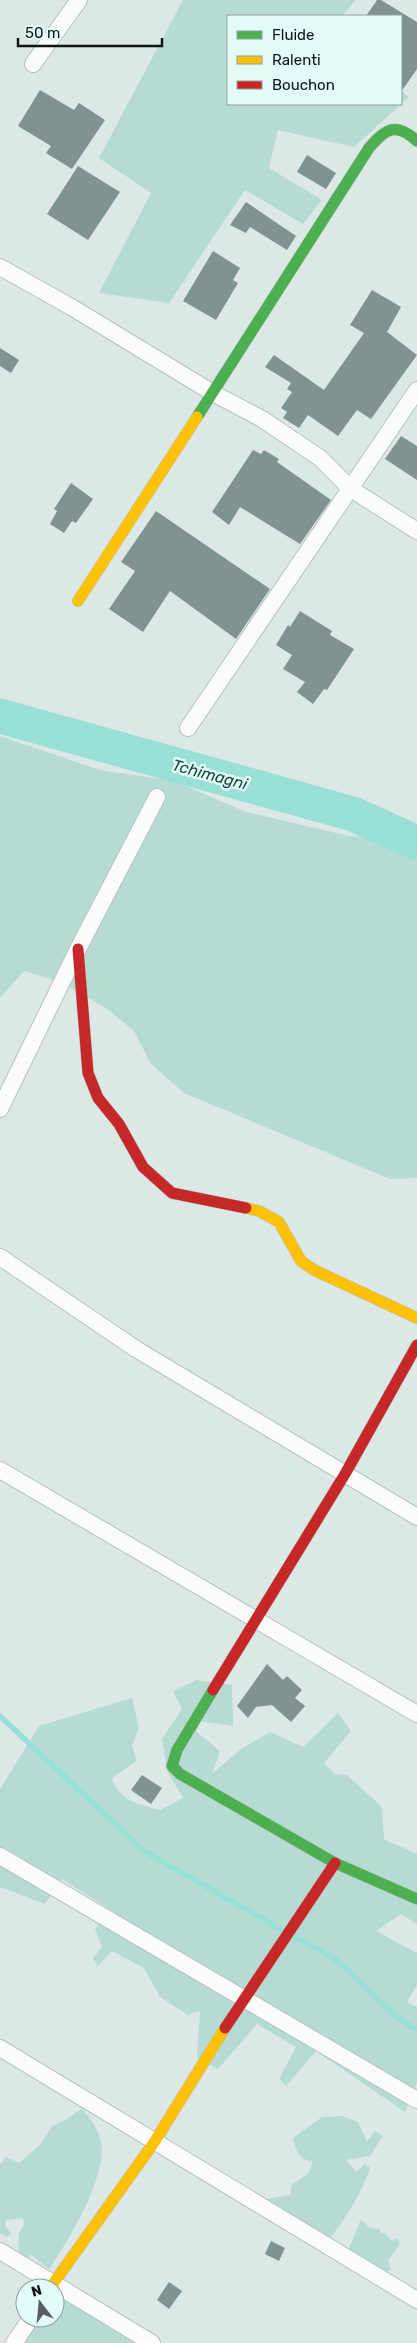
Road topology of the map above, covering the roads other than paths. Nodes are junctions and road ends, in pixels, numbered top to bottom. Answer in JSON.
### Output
{"nodes":[{"id":1,"x":79,"y":0,"type":"edge"},
{"id":2,"x":33,"y":64,"type":"dead end"},
{"id":3,"x":417,"y":141,"type":"edge"},
{"id":4,"x":0,"y":267,"type":"edge"},
{"id":5,"x":417,"y":390,"type":"edge"},
{"id":6,"x":213,"y":393,"type":"junction"},
{"id":7,"x":351,"y":489,"type":"junction"},
{"id":8,"x":417,"y":531,"type":"edge"},
{"id":9,"x":78,"y":601,"type":"dead end"},
{"id":10,"x":188,"y":728,"type":"dead end"},
{"id":11,"x":157,"y":797,"type":"dead end"},
{"id":12,"x":78,"y":949,"type":"junction"},
{"id":13,"x":0,"y":1109,"type":"edge"},
{"id":14,"x":0,"y":1257,"type":"edge"},
{"id":15,"x":417,"y":1318,"type":"edge"},
{"id":16,"x":417,"y":1345,"type":"edge"},
{"id":17,"x":0,"y":1470,"type":"edge"},
{"id":18,"x":345,"y":1474,"type":"junction"},
{"id":19,"x":417,"y":1517,"type":"edge"},
{"id":20,"x":254,"y":1620,"type":"junction"},
{"id":21,"x":417,"y":1714,"type":"edge"},
{"id":22,"x":0,"y":1856,"type":"edge"},
{"id":23,"x":334,"y":1863,"type":"junction"},
{"id":24,"x":417,"y":1899,"type":"edge"},
{"id":25,"x":244,"y":1998,"type":"junction"},
{"id":26,"x":0,"y":2048,"type":"edge"},
{"id":27,"x":417,"y":2100,"type":"edge"},
{"id":28,"x":155,"y":2141,"type":"junction"},
{"id":29,"x":0,"y":2251,"type":"edge"},
{"id":30,"x":39,"y":2278,"type":"edge"},
{"id":31,"x":57,"y":2278,"type":"edge"},
{"id":32,"x":65,"y":2294,"type":"edge"},
{"id":33,"x":417,"y":2300,"type":"edge"},
{"id":34,"x":24,"y":2328,"type":"edge"},
{"id":35,"x":14,"y":2343,"type":"edge"},
{"id":36,"x":152,"y":2343,"type":"edge"}],
"edges":[{"from":1,"to":2,"type":"street"},
{"from":3,"to":6,"type":"street"},
{"from":4,"to":6,"type":"street"},
{"from":5,"to":7,"type":"street"},
{"from":6,"to":7,"type":"street"},
{"from":6,"to":9,"type":"street"},
{"from":7,"to":8,"type":"street"},
{"from":7,"to":10,"type":"street"},
{"from":11,"to":12,"type":"street"},
{"from":12,"to":13,"type":"street"},
{"from":12,"to":15,"type":"street"},
{"from":14,"to":18,"type":"street"},
{"from":16,"to":18,"type":"street"},
{"from":17,"to":20,"type":"street"},
{"from":18,"to":19,"type":"street"},
{"from":18,"to":20,"type":"street"},
{"from":20,"to":21,"type":"street"},
{"from":20,"to":23,"type":"street"},
{"from":22,"to":25,"type":"street"},
{"from":23,"to":24,"type":"street"},
{"from":23,"to":25,"type":"street"},
{"from":25,"to":27,"type":"street"},
{"from":25,"to":28,"type":"street"},
{"from":26,"to":28,"type":"street"},
{"from":28,"to":31,"type":"street"},
{"from":28,"to":33,"type":"street"},
{"from":29,"to":30,"type":"street"},
{"from":32,"to":36,"type":"street"},
{"from":34,"to":35,"type":"street"}]}
